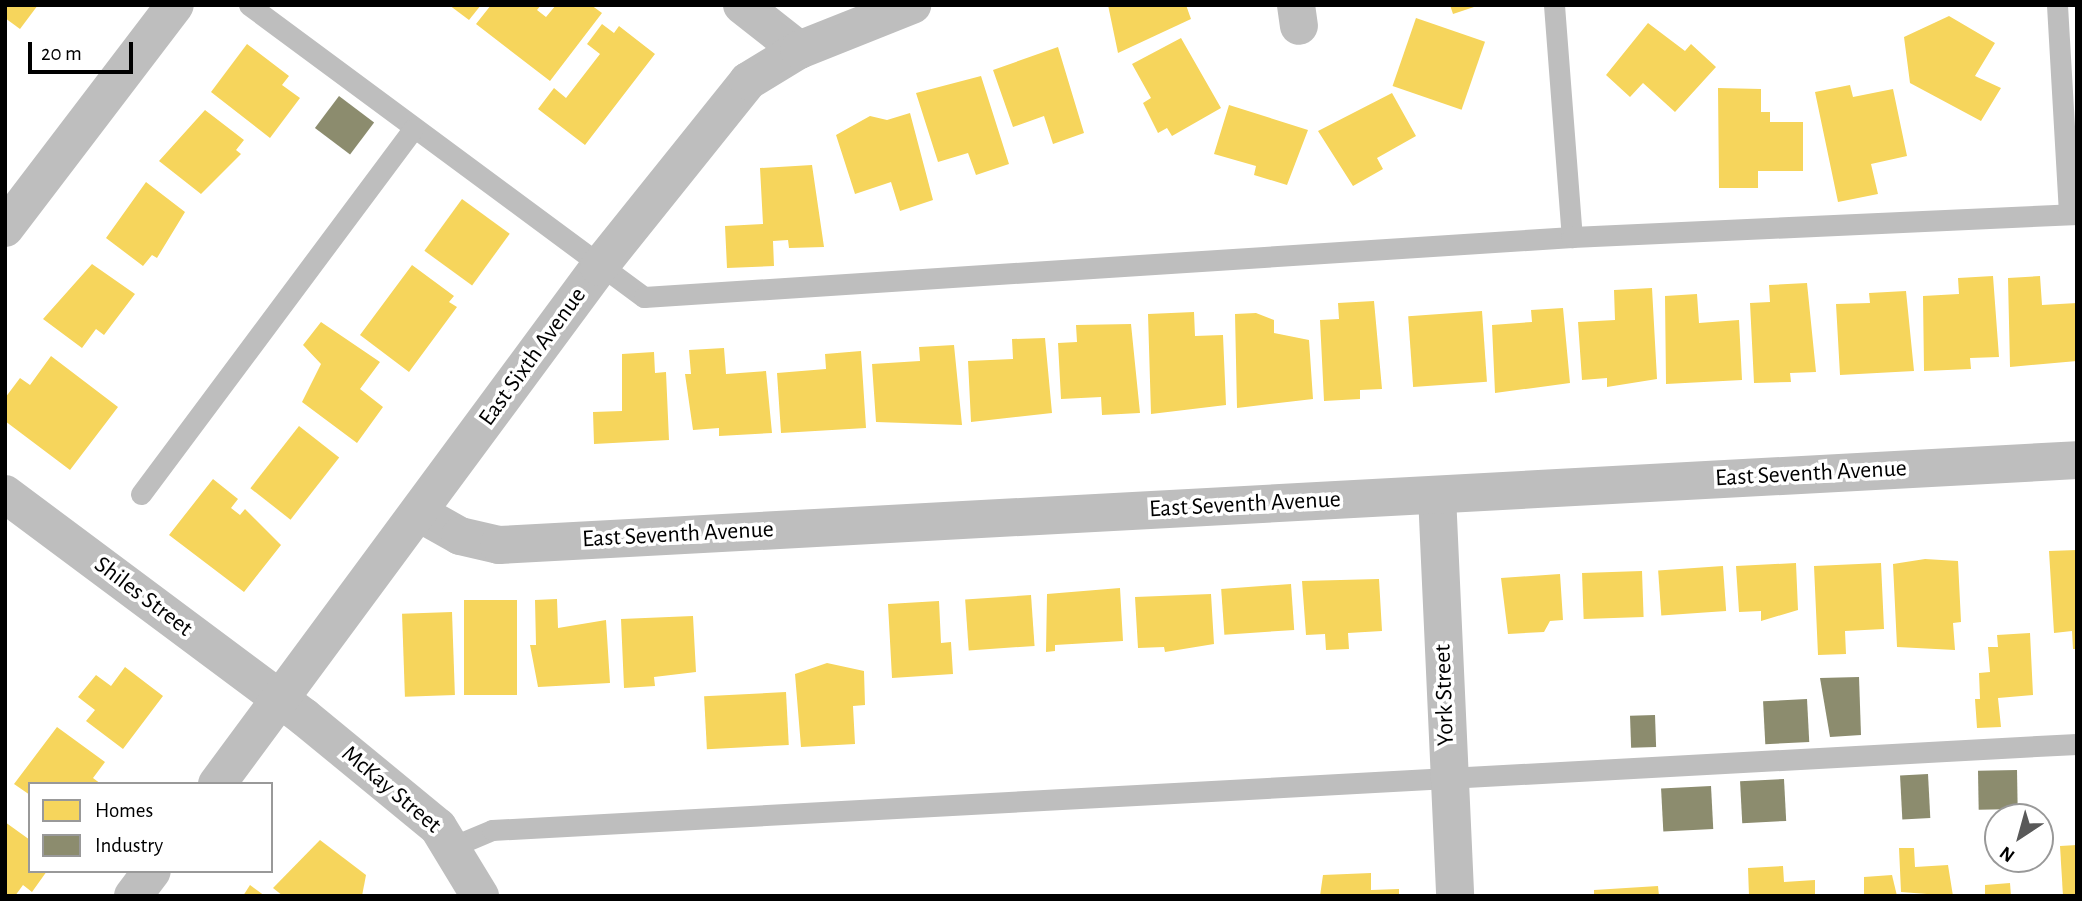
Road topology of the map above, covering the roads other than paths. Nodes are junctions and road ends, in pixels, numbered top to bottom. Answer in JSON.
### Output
{"nodes":[{"id":1,"x":175,"y":5,"type":"edge"},
{"id":2,"x":249,"y":5,"type":"edge"},
{"id":3,"x":741,"y":5,"type":"edge"},
{"id":4,"x":912,"y":5,"type":"edge"},
{"id":5,"x":1553,"y":5,"type":"edge"},
{"id":6,"x":2057,"y":5,"type":"edge"},
{"id":7,"x":799,"y":50,"type":"junction"},
{"id":8,"x":413,"y":129,"type":"junction"},
{"id":9,"x":2073,"y":214,"type":"edge"},
{"id":10,"x":5,"y":228,"type":"edge"},
{"id":11,"x":1572,"y":237,"type":"junction"},
{"id":12,"x":599,"y":267,"type":"junction"},
{"id":13,"x":2077,"y":460,"type":"edge"},
{"id":14,"x":5,"y":494,"type":"edge"},
{"id":15,"x":141,"y":494,"type":"dead end"},
{"id":16,"x":1437,"y":495,"type":"junction"},
{"id":17,"x":419,"y":513,"type":"junction"},
{"id":18,"x":281,"y":700,"type":"junction"},
{"id":19,"x":2077,"y":744,"type":"edge"},
{"id":20,"x":1448,"y":779,"type":"junction"},
{"id":21,"x":219,"y":782,"type":"edge"},
{"id":22,"x":454,"y":846,"type":"junction"},
{"id":23,"x":150,"y":873,"type":"edge"},
{"id":24,"x":133,"y":896,"type":"edge"},
{"id":25,"x":480,"y":896,"type":"edge"},
{"id":26,"x":1455,"y":896,"type":"edge"}],
"edges":[{"from":1,"to":10,"type":"street"},
{"from":2,"to":8,"type":"lane"},
{"from":3,"to":7,"type":"street"},
{"from":4,"to":7,"type":"street","name":"East Sixth Avenue"},
{"from":5,"to":11,"type":"lane"},
{"from":6,"to":9,"type":"lane"},
{"from":7,"to":12,"type":"street","name":"East Sixth Avenue"},
{"from":8,"to":12,"type":"lane"},
{"from":8,"to":15,"type":"lane"},
{"from":9,"to":11,"type":"lane"},
{"from":11,"to":12,"type":"lane"},
{"from":12,"to":17,"type":"street","name":"East Sixth Avenue"},
{"from":13,"to":16,"type":"street","name":"East Seventh Avenue"},
{"from":14,"to":18,"type":"street","name":"Shiles Street"},
{"from":16,"to":17,"type":"street","name":"East Seventh Avenue"},
{"from":16,"to":20,"type":"street","name":"York Street"},
{"from":17,"to":18,"type":"street","name":"East Sixth Avenue"},
{"from":18,"to":21,"type":"street","name":"East Sixth Avenue"},
{"from":18,"to":22,"type":"street","name":"McKay Street"},
{"from":19,"to":20,"type":"lane"},
{"from":20,"to":22,"type":"lane"},
{"from":20,"to":26,"type":"street","name":"York Street"},
{"from":22,"to":25,"type":"street","name":"McKay Street"},
{"from":23,"to":24,"type":"street"}]}
